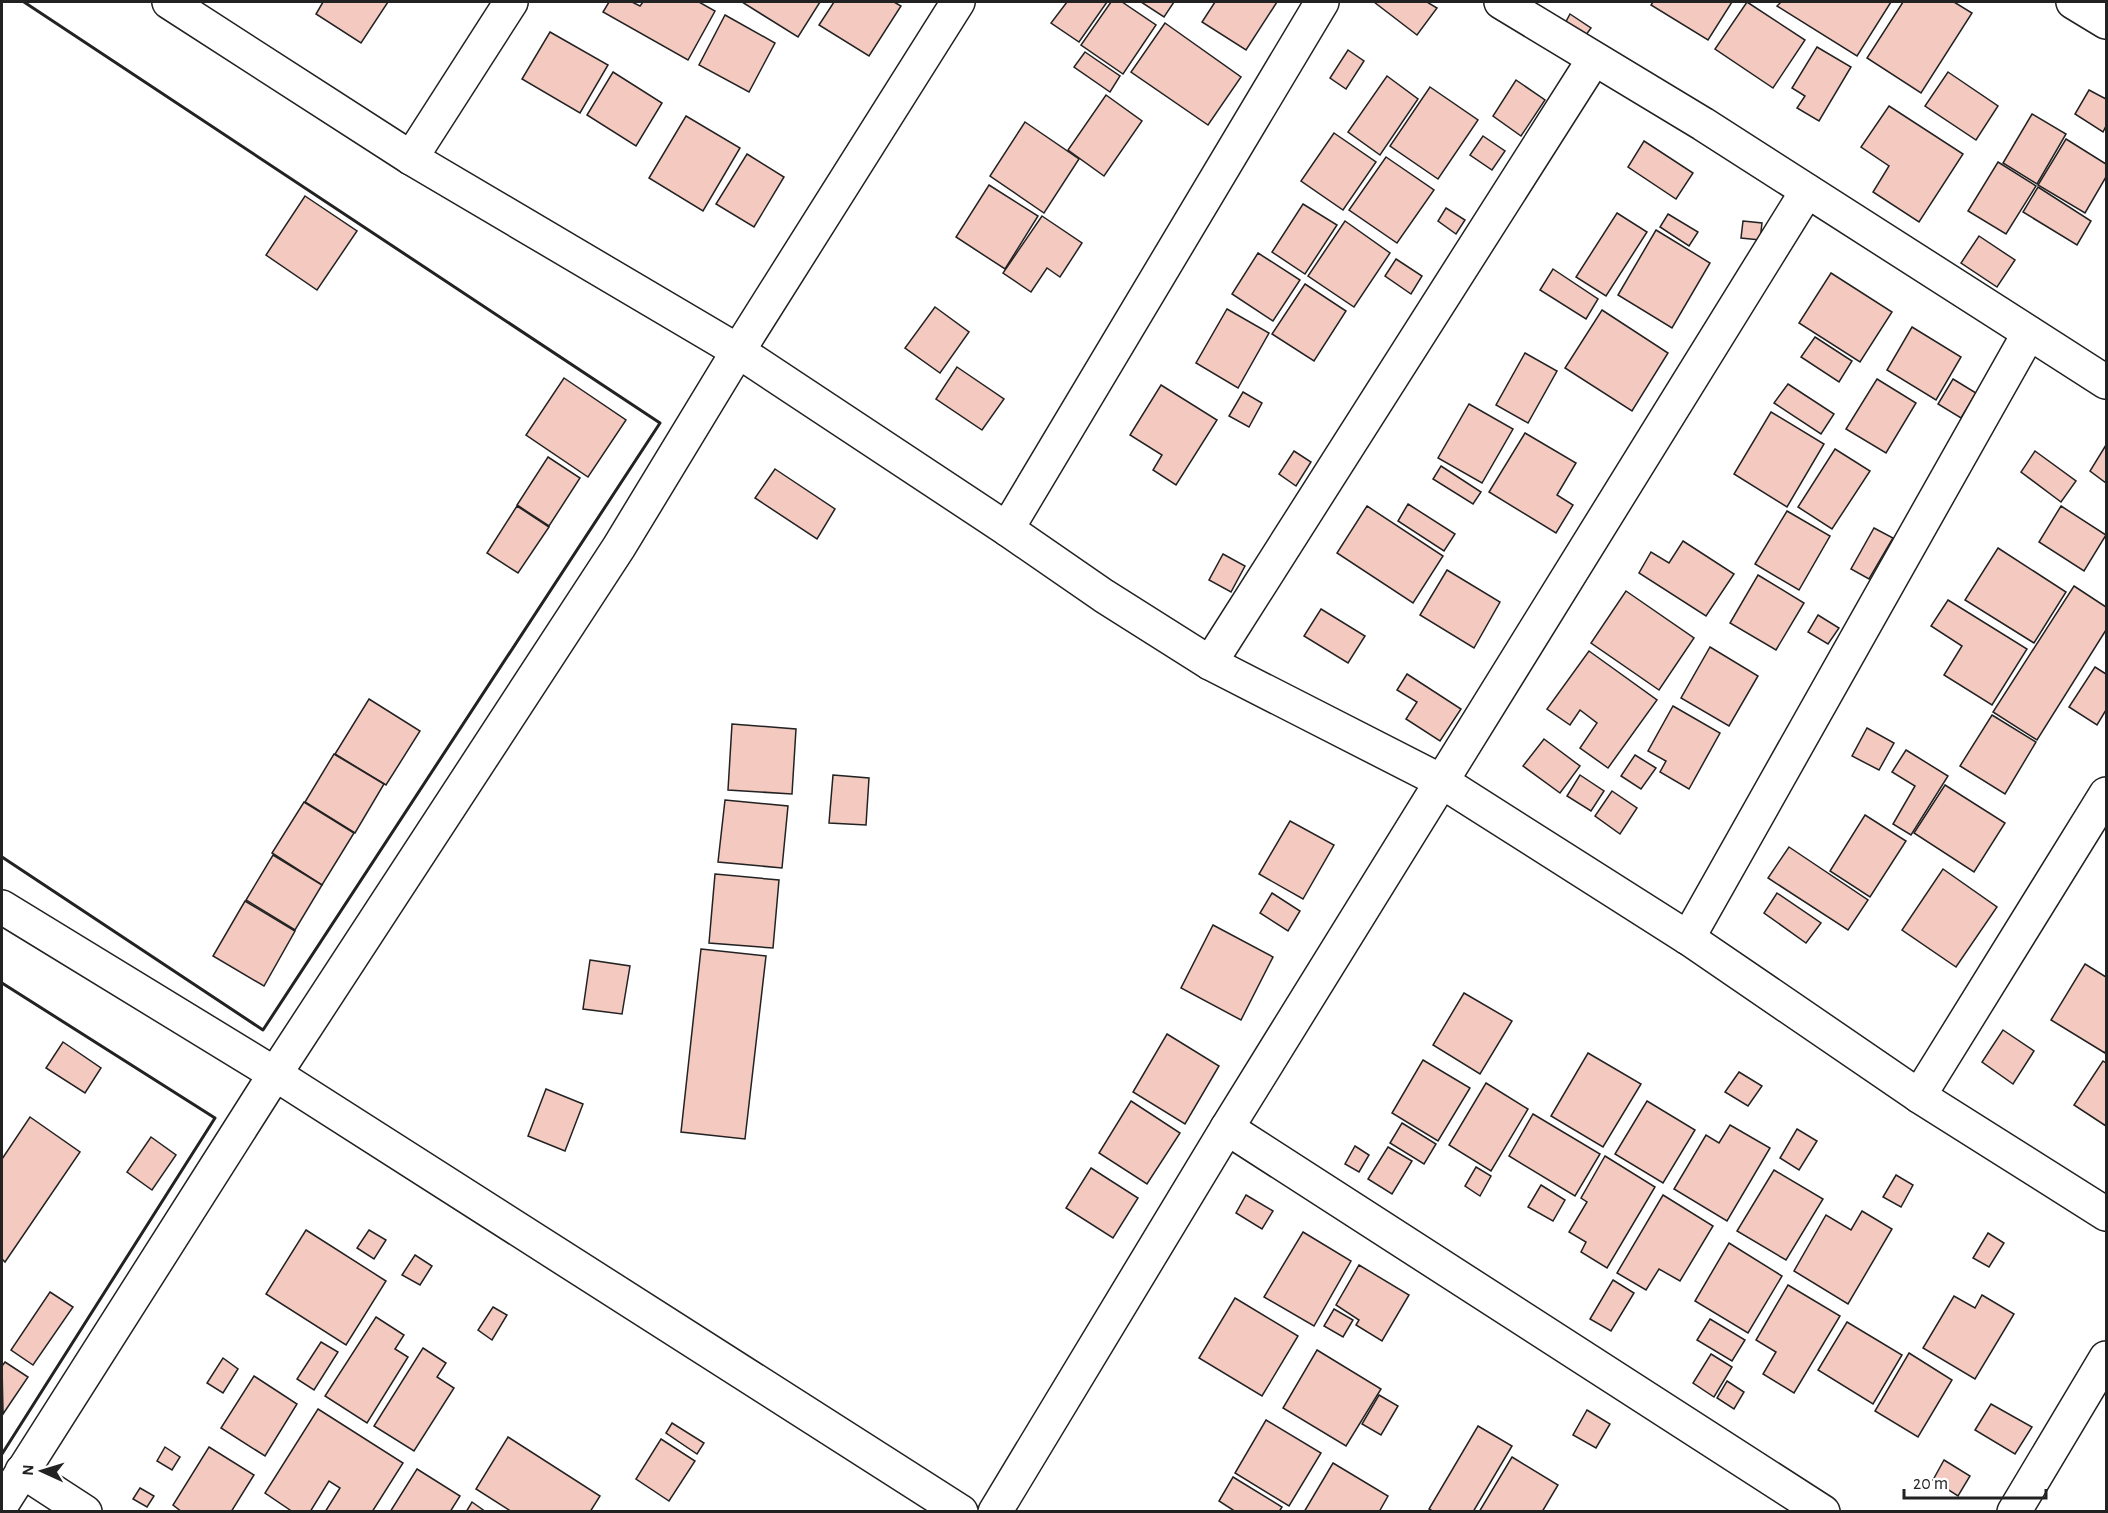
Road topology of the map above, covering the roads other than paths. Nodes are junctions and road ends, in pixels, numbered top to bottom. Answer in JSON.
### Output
{"nodes":[{"id":1,"x":169,"y":2,"type":"edge"},
{"id":2,"x":510,"y":2,"type":"edge"},
{"id":3,"x":958,"y":2,"type":"edge"},
{"id":4,"x":1322,"y":2,"type":"edge"},
{"id":5,"x":1501,"y":2,"type":"edge"},
{"id":6,"x":2073,"y":2,"type":"edge"},
{"id":7,"x":2106,"y":22,"type":"edge"},
{"id":8,"x":1594,"y":59,"type":"junction"},
{"id":9,"x":411,"y":158,"type":"junction"},
{"id":10,"x":1807,"y":191,"type":"junction"},
{"id":11,"x":2029,"y":333,"type":"junction"},
{"id":12,"x":738,"y":351,"type":"junction"},
{"id":13,"x":2106,"y":382,"type":"edge"},
{"id":14,"x":1007,"y":529,"type":"junction"},
{"id":15,"x":1210,"y":663,"type":"junction"},
{"id":16,"x":1441,"y":782,"type":"junction"},
{"id":17,"x":2106,"y":794,"type":"edge"},
{"id":18,"x":2,"y":907,"type":"edge"},
{"id":19,"x":1689,"y":938,"type":"junction"},
{"id":20,"x":275,"y":1074,"type":"junction"},
{"id":21,"x":1919,"y":1096,"type":"junction"},
{"id":22,"x":1227,"y":1128,"type":"junction"},
{"id":23,"x":2106,"y":1214,"type":"edge"},
{"id":24,"x":2106,"y":1358,"type":"edge"},
{"id":25,"x":22,"y":1472,"type":"junction"},
{"id":26,"x":2,"y":1504,"type":"edge"},
{"id":27,"x":85,"y":1512,"type":"edge"},
{"id":28,"x":961,"y":1512,"type":"edge"},
{"id":29,"x":995,"y":1512,"type":"edge"},
{"id":30,"x":1823,"y":1512,"type":"edge"},
{"id":31,"x":2014,"y":1512,"type":"edge"}],
"edges":[{"from":1,"to":9,"type":"street"},
{"from":2,"to":9,"type":"street"},
{"from":3,"to":12,"type":"street"},
{"from":4,"to":14,"type":"street"},
{"from":5,"to":8,"type":"street"},
{"from":6,"to":7,"type":"street"},
{"from":8,"to":10,"type":"street"},
{"from":8,"to":15,"type":"street"},
{"from":9,"to":12,"type":"street"},
{"from":10,"to":11,"type":"street"},
{"from":10,"to":16,"type":"street"},
{"from":11,"to":13,"type":"street"},
{"from":11,"to":19,"type":"street"},
{"from":12,"to":14,"type":"street"},
{"from":12,"to":20,"type":"street"},
{"from":14,"to":15,"type":"street"},
{"from":15,"to":16,"type":"street"},
{"from":16,"to":19,"type":"street"},
{"from":16,"to":22,"type":"street"},
{"from":17,"to":21,"type":"street"},
{"from":18,"to":20,"type":"street"},
{"from":19,"to":21,"type":"street"},
{"from":20,"to":25,"type":"street"},
{"from":20,"to":28,"type":"street"},
{"from":21,"to":23,"type":"street"},
{"from":22,"to":29,"type":"street"},
{"from":22,"to":30,"type":"street"},
{"from":24,"to":31,"type":"street"},
{"from":25,"to":26,"type":"street"},
{"from":25,"to":27,"type":"street"}]}
